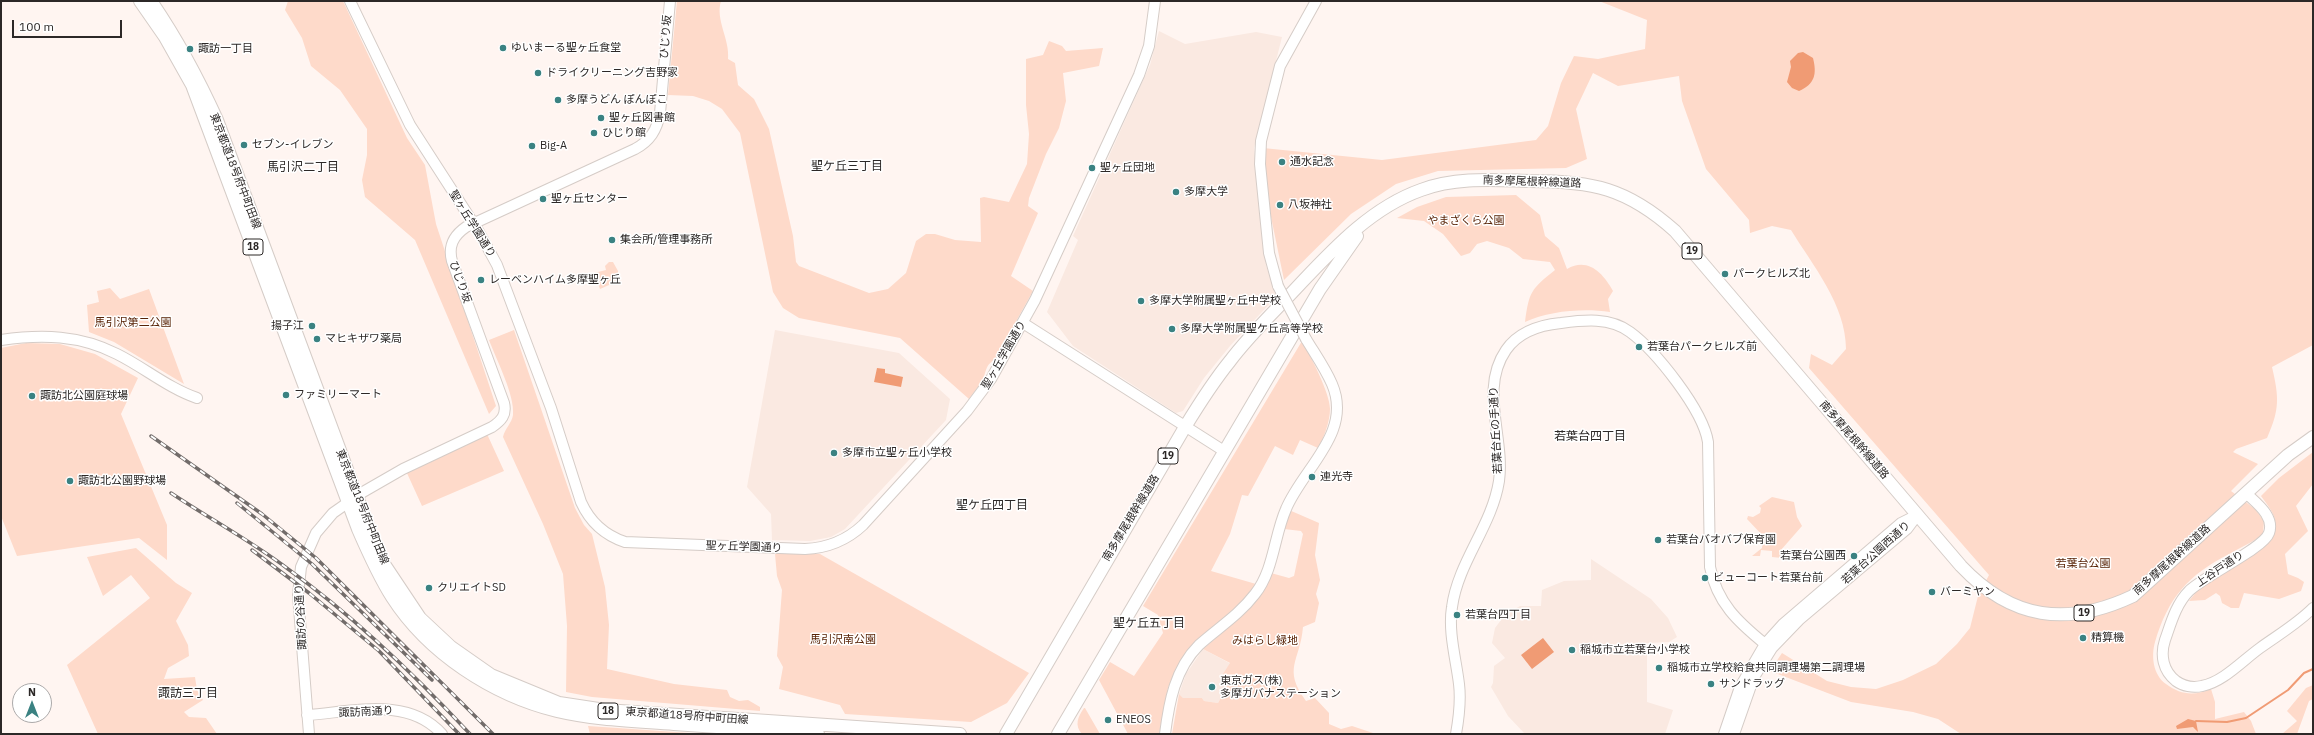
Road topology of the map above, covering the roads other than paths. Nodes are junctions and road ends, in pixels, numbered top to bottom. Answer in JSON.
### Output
{"nodes":[{"id":1,"x":140,"y":1,"type":"edge"},
{"id":2,"x":151,"y":1,"type":"edge"},
{"id":3,"x":350,"y":1,"type":"edge"},
{"id":4,"x":670,"y":1,"type":"edge"},
{"id":5,"x":1155,"y":1,"type":"edge"},
{"id":6,"x":1316,"y":1,"type":"edge"},
{"id":7,"x":1376,"y":214,"type":"junction"},
{"id":8,"x":473,"y":223,"type":"junction"},
{"id":9,"x":1023,"y":323,"type":"junction"},
{"id":10,"x":1,"y":340,"type":"edge"},
{"id":11,"x":197,"y":398,"type":"dead end"},
{"id":12,"x":1186,"y":427,"type":"junction"},
{"id":13,"x":2313,"y":437,"type":"edge"},
{"id":14,"x":1224,"y":451,"type":"junction"},
{"id":15,"x":2246,"y":493,"type":"junction"},
{"id":16,"x":352,"y":499,"type":"junction"},
{"id":17,"x":1917,"y":515,"type":"junction"},
{"id":18,"x":2313,"y":608,"type":"edge"},
{"id":19,"x":1765,"y":644,"type":"junction"},
{"id":20,"x":307,"y":715,"type":"junction"},
{"id":21,"x":308,"y":734,"type":"edge"},
{"id":22,"x":442,"y":734,"type":"edge"},
{"id":23,"x":818,"y":734,"type":"edge"},
{"id":24,"x":960,"y":734,"type":"edge"},
{"id":25,"x":1006,"y":734,"type":"edge"},
{"id":26,"x":1058,"y":734,"type":"edge"},
{"id":27,"x":1165,"y":734,"type":"edge"},
{"id":28,"x":1456,"y":734,"type":"edge"},
{"id":29,"x":1724,"y":734,"type":"edge"},
{"id":30,"x":1734,"y":734,"type":"edge"}],
"edges":[{"from":1,"to":16,"type":"main road","name":"東京都道18号府中町田線","number":"18"},
{"from":2,"to":16,"type":"main road","name":"東京都道18号府中町田線","number":"18"},
{"from":3,"to":8,"type":"street","name":"聖ヶ丘学園通り"},
{"from":4,"to":8,"type":"street","name":"ひじり坂"},
{"from":5,"to":9,"type":"street","name":"聖ヶ丘学園通り"},
{"from":6,"to":27,"type":"street","bridge":true},
{"from":7,"to":12,"type":"main road","name":"南多摩尾根幹線道路","number":"19"},
{"from":7,"to":14,"type":"main road","name":"南多摩尾根幹線道路","number":"19"},
{"from":7,"to":17,"type":"main road","name":"南多摩尾根幹線道路","number":"19"},
{"from":8,"to":9,"type":"street","name":"聖ヶ丘学園通り"},
{"from":8,"to":16,"type":"street","name":"ひじり坂"},
{"from":9,"to":12,"type":"street"},
{"from":10,"to":11,"type":"street"},
{"from":12,"to":14,"type":"street"},
{"from":12,"to":25,"type":"main road","name":"南多摩尾根幹線道路","number":"19"},
{"from":13,"to":15,"type":"main road","name":"南多摩尾根幹線道路","number":"19"},
{"from":14,"to":26,"type":"main road","name":"南多摩尾根幹線道路","number":"19"},
{"from":15,"to":17,"type":"main road","name":"南多摩尾根幹線道路","number":"19"},
{"from":15,"to":18,"type":"street","name":"上谷戸通り"},
{"from":16,"to":20,"type":"street","name":"諏訪の谷通り"},
{"from":16,"to":23,"type":"main road","name":"東京都道18号府中町田線","number":"18"},
{"from":16,"to":24,"type":"main road","name":"東京都道18号府中町田線","number":"18"},
{"from":17,"to":19,"type":"street","name":"若葉台公園西通り"},
{"from":17,"to":30,"type":"street","name":"若葉台公園西通り"},
{"from":19,"to":28,"type":"street","name":"若葉台丘の手通り"},
{"from":19,"to":29,"type":"street","name":"若葉台公園西通り"},
{"from":20,"to":21,"type":"street","name":"諏訪の谷通り"},
{"from":20,"to":22,"type":"street","name":"諏訪南通り"}]}
